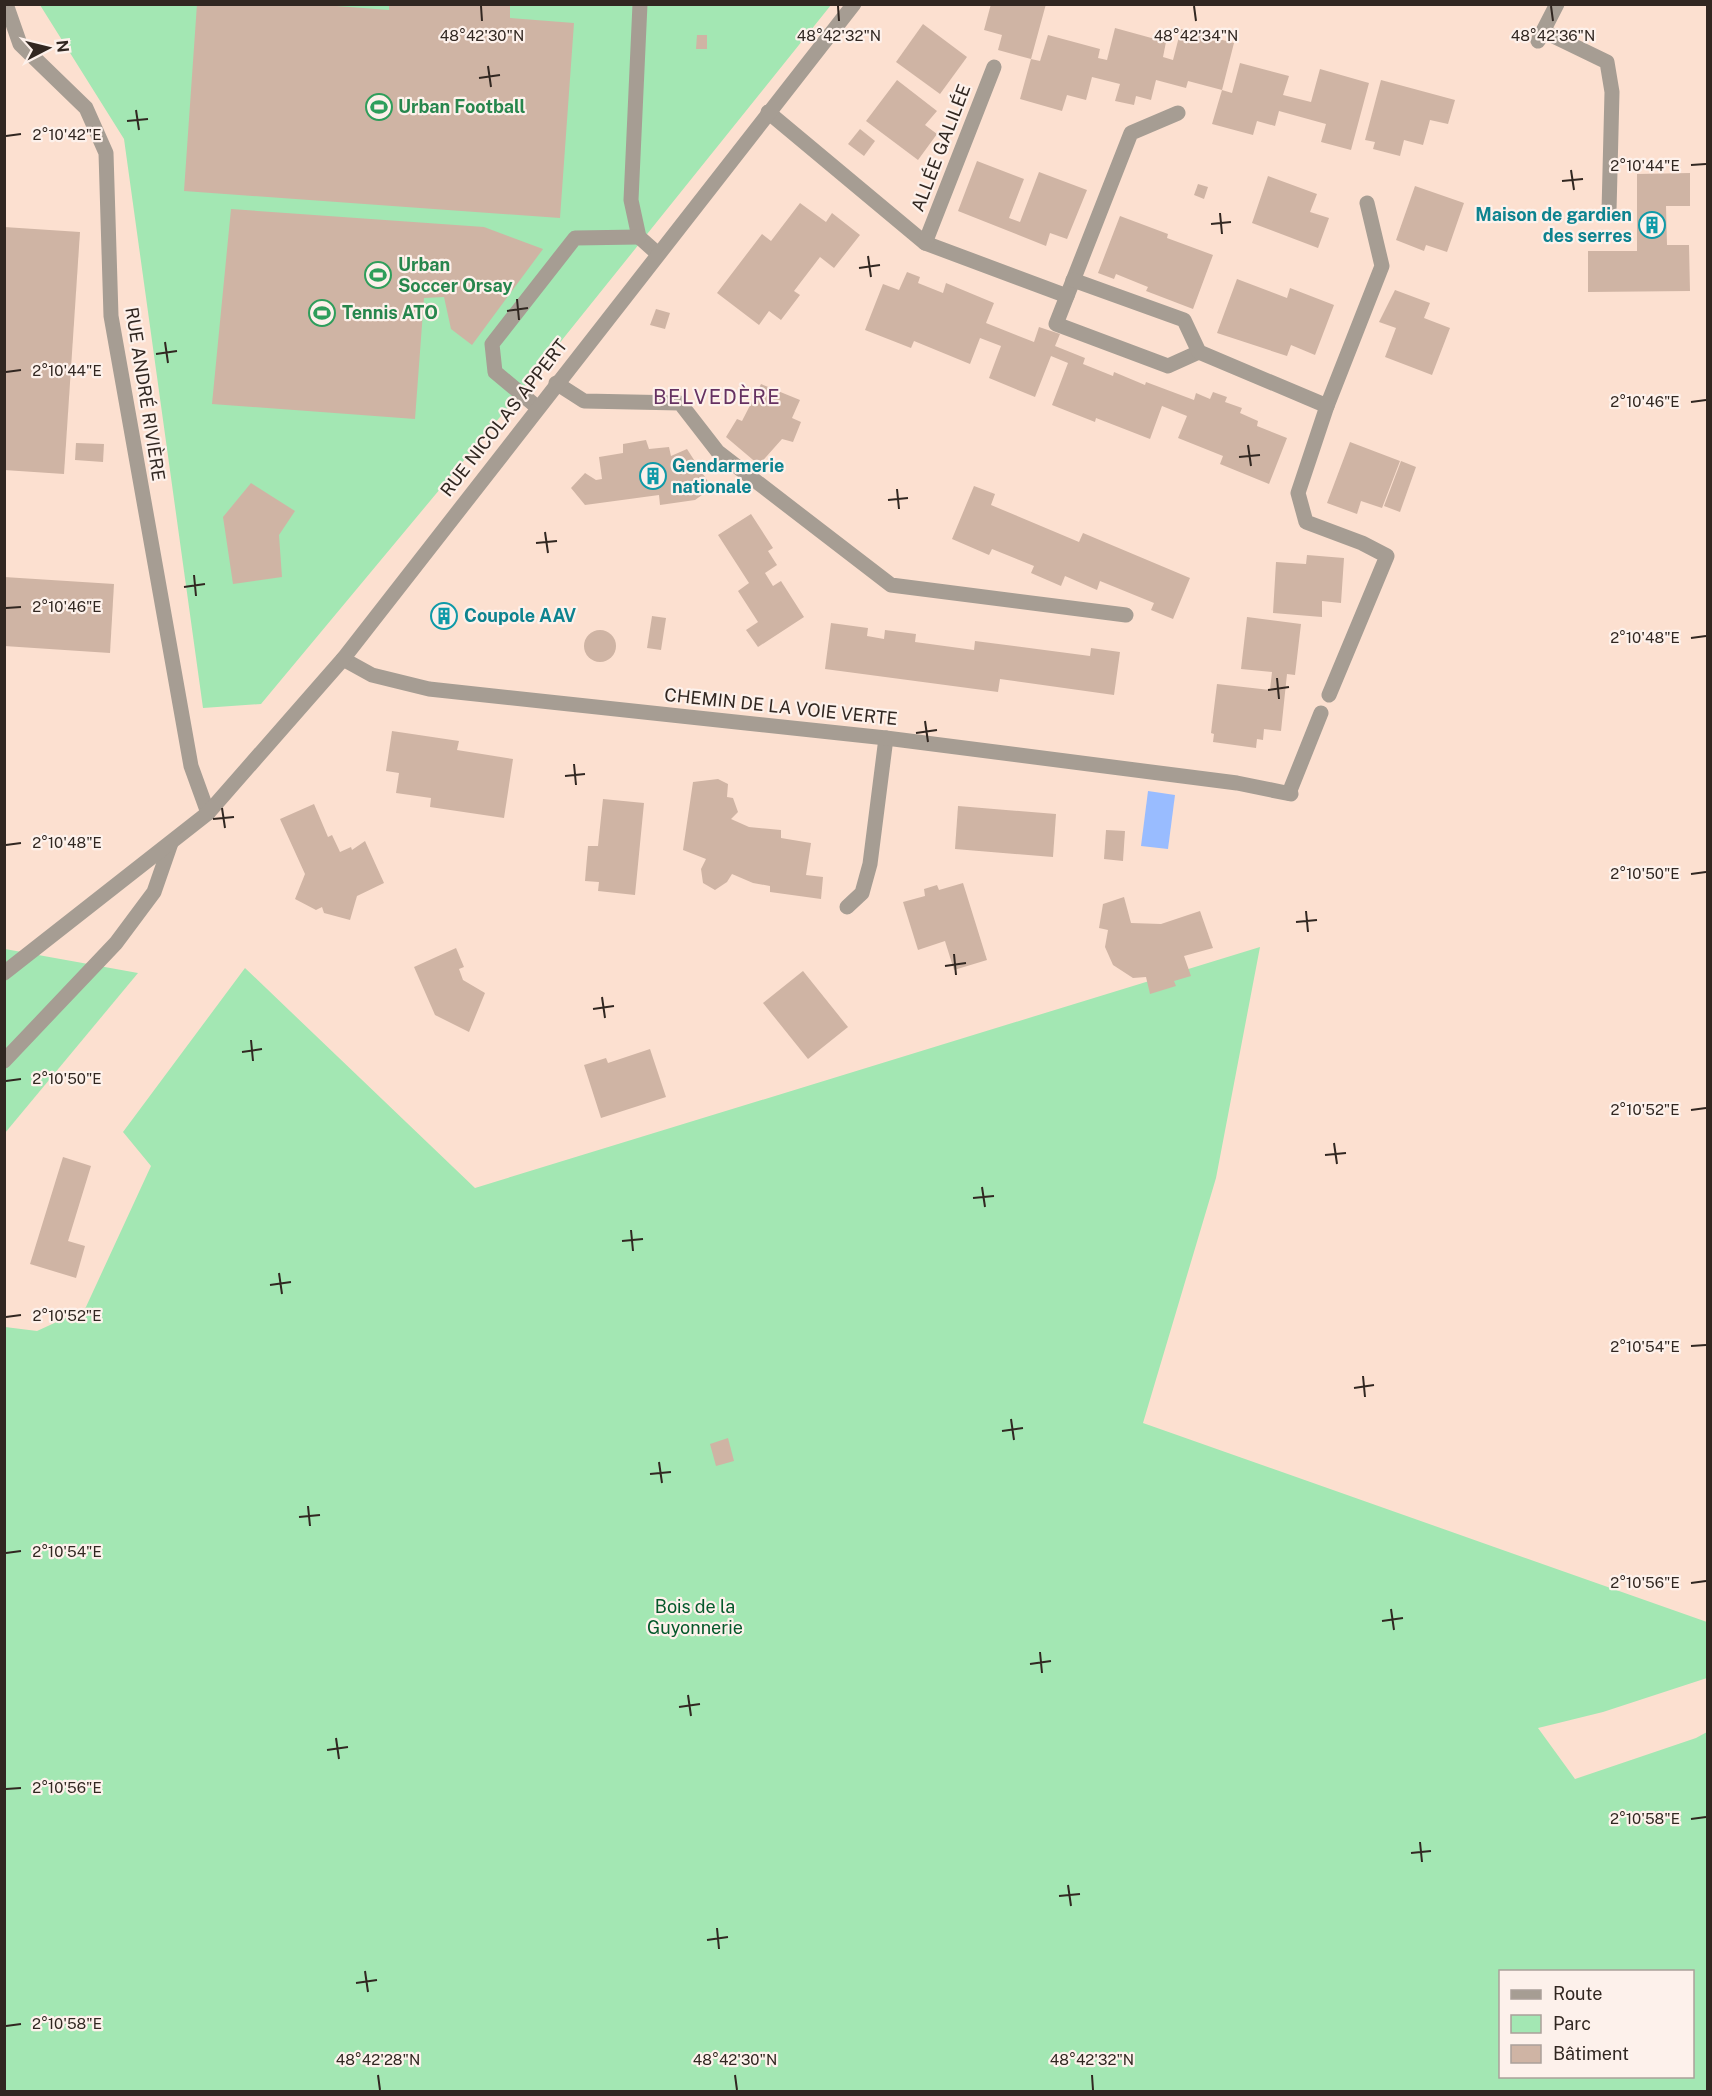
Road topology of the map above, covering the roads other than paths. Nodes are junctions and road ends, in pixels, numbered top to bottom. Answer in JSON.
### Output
{"nodes":[{"id":1,"x":640,"y":4,"type":"edge"},
{"id":2,"x":854,"y":4,"type":"edge"},
{"id":3,"x":1557,"y":4,"type":"edge"},
{"id":4,"x":6,"y":7,"type":"edge"},
{"id":5,"x":994,"y":67,"type":"dead end"},
{"id":6,"x":768,"y":112,"type":"junction"},
{"id":7,"x":1178,"y":113,"type":"dead end"},
{"id":8,"x":1367,"y":203,"type":"dead end"},
{"id":9,"x":1609,"y":211,"type":"dead end"},
{"id":10,"x":639,"y":237,"type":"junction"},
{"id":11,"x":925,"y":243,"type":"junction"},
{"id":12,"x":657,"y":253,"type":"junction"},
{"id":13,"x":1073,"y":280,"type":"junction"},
{"id":14,"x":1067,"y":296,"type":"junction"},
{"id":15,"x":1199,"y":352,"type":"junction"},
{"id":16,"x":556,"y":384,"type":"junction"},
{"id":17,"x":1327,"y":406,"type":"junction"},
{"id":18,"x":537,"y":407,"type":"junction"},
{"id":19,"x":1126,"y":615,"type":"dead end"},
{"id":20,"x":343,"y":659,"type":"junction"},
{"id":21,"x":1329,"y":695,"type":"dead end"},
{"id":22,"x":1321,"y":713,"type":"dead end"},
{"id":23,"x":886,"y":738,"type":"junction"},
{"id":24,"x":208,"y":813,"type":"junction"},
{"id":25,"x":171,"y":843,"type":"junction"},
{"id":26,"x":847,"y":907,"type":"dead end"},
{"id":27,"x":4,"y":973,"type":"edge"},
{"id":28,"x":4,"y":1061,"type":"edge"}],
"edges":[{"from":1,"to":10,"type":"street"},
{"from":2,"to":6,"type":"street","name":"RUE NICOLAS APPERT"},
{"from":3,"to":9,"type":"street"},
{"from":4,"to":24,"type":"street","name":"RUE ANDRÉ RIVIÈRE"},
{"from":5,"to":11,"type":"street","name":"ALLÉE GALILÉE"},
{"from":6,"to":11,"type":"street"},
{"from":6,"to":12,"type":"street","name":"RUE NICOLAS APPERT"},
{"from":7,"to":13,"type":"street"},
{"from":8,"to":17,"type":"street"},
{"from":10,"to":12,"type":"street"},
{"from":10,"to":18,"type":"street"},
{"from":11,"to":14,"type":"street"},
{"from":12,"to":16,"type":"street","name":"RUE NICOLAS APPERT"},
{"from":13,"to":14,"type":"street"},
{"from":13,"to":15,"type":"street"},
{"from":14,"to":15,"type":"street"},
{"from":15,"to":17,"type":"street"},
{"from":16,"to":18,"type":"street","name":"RUE NICOLAS APPERT"},
{"from":16,"to":19,"type":"street"},
{"from":17,"to":21,"type":"street"},
{"from":18,"to":20,"type":"street","name":"RUE NICOLAS APPERT"},
{"from":20,"to":23,"type":"street","name":"CHEMIN DE LA VOIE VERTE"},
{"from":20,"to":24,"type":"street","name":"RUE NICOLAS APPERT"},
{"from":22,"to":23,"type":"street","name":"CHEMIN DE LA VOIE VERTE"},
{"from":23,"to":26,"type":"street"},
{"from":24,"to":25,"type":"street","name":"RUE NICOLAS APPERT"},
{"from":25,"to":27,"type":"street","name":"RUE NICOLAS APPERT"},
{"from":25,"to":28,"type":"street"}]}
